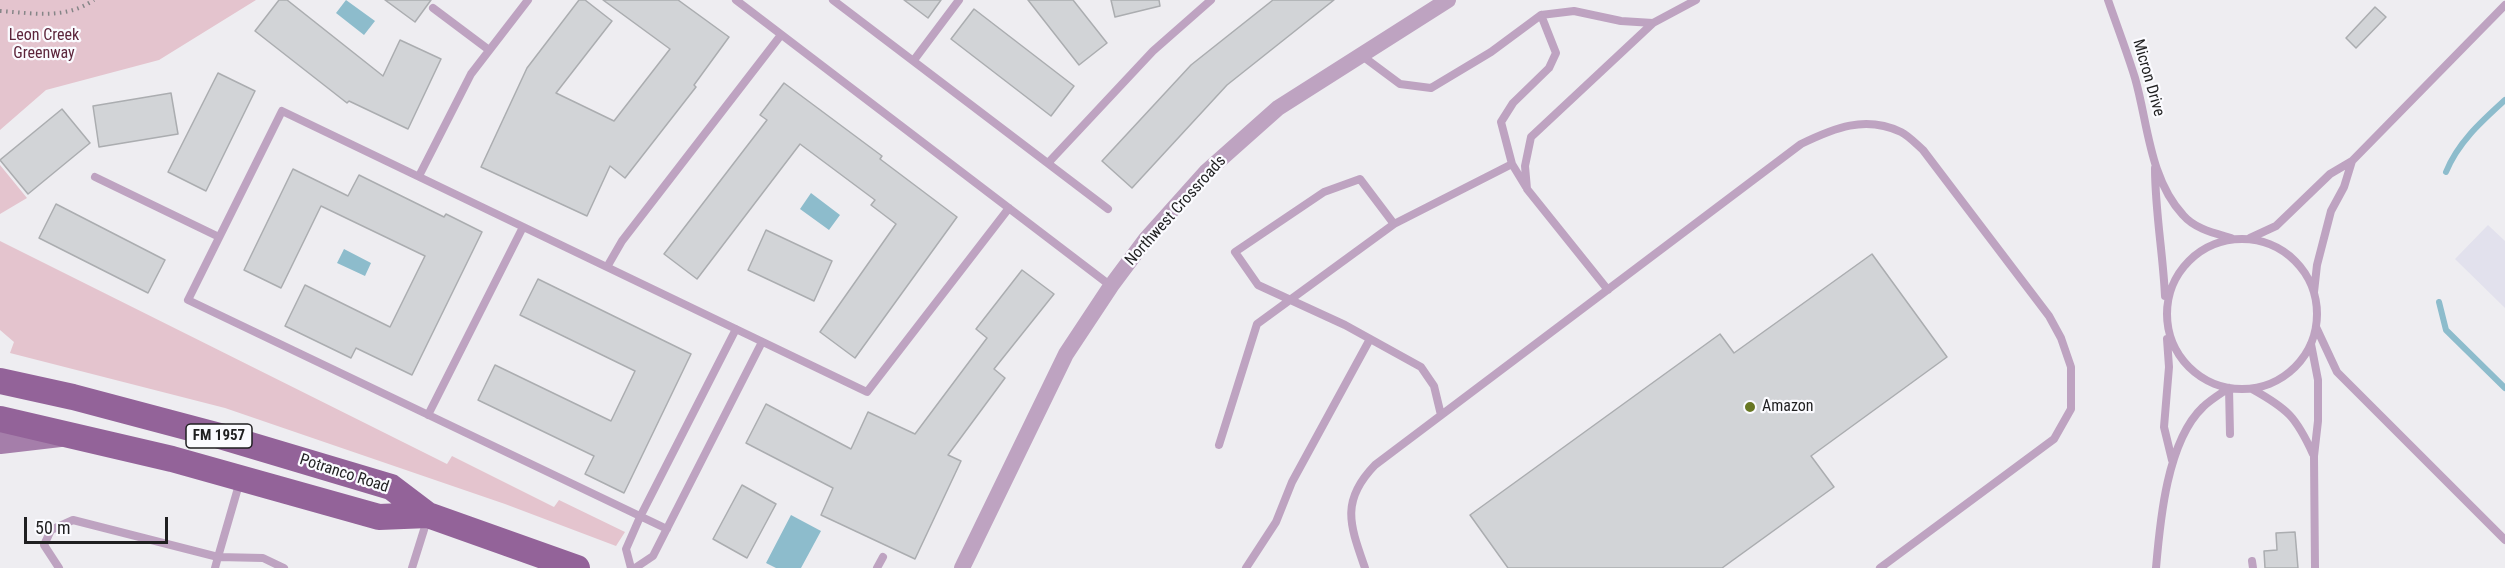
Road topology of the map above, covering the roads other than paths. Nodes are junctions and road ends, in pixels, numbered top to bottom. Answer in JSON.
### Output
{"nodes":[{"id":1,"x":736,"y":0,"type":"edge"},
{"id":2,"x":834,"y":0,"type":"edge"},
{"id":3,"x":959,"y":0,"type":"edge"},
{"id":4,"x":1211,"y":0,"type":"edge"},
{"id":5,"x":1448,"y":0,"type":"edge"},
{"id":6,"x":1696,"y":0,"type":"edge"},
{"id":7,"x":2108,"y":0,"type":"edge"},
{"id":8,"x":525,"y":1,"type":"edge"},
{"id":9,"x":2505,"y":5,"type":"edge"},
{"id":10,"x":433,"y":8,"type":"dead end"},
{"id":11,"x":1541,"y":15,"type":"junction"},
{"id":12,"x":1653,"y":23,"type":"junction"},
{"id":13,"x":781,"y":35,"type":"junction"},
{"id":14,"x":489,"y":50,"type":"junction"},
{"id":15,"x":1361,"y":55,"type":"junction"},
{"id":16,"x":914,"y":60,"type":"junction"},
{"id":17,"x":2352,"y":161,"type":"junction"},
{"id":18,"x":1049,"y":162,"type":"junction"},
{"id":19,"x":1512,"y":164,"type":"junction"},
{"id":20,"x":2155,"y":165,"type":"junction"},
{"id":21,"x":419,"y":176,"type":"junction"},
{"id":22,"x":95,"y":177,"type":"dead end"},
{"id":23,"x":1527,"y":189,"type":"junction"},
{"id":24,"x":1009,"y":208,"type":"junction"},
{"id":25,"x":1108,"y":209,"type":"dead end"},
{"id":26,"x":1395,"y":224,"type":"junction"},
{"id":27,"x":523,"y":227,"type":"junction"},
{"id":28,"x":219,"y":237,"type":"junction"},
{"id":29,"x":2231,"y":238,"type":"junction"},
{"id":30,"x":2249,"y":238,"type":"junction"},
{"id":31,"x":607,"y":267,"type":"junction"},
{"id":32,"x":1111,"y":286,"type":"junction"},
{"id":33,"x":1608,"y":290,"type":"junction"},
{"id":34,"x":2314,"y":292,"type":"junction"},
{"id":35,"x":1292,"y":298,"type":"junction"},
{"id":36,"x":2166,"y":307,"type":"junction"},
{"id":37,"x":2166,"y":326,"type":"junction"},
{"id":38,"x":2316,"y":327,"type":"junction"},
{"id":39,"x":736,"y":329,"type":"junction"},
{"id":40,"x":1370,"y":339,"type":"junction"},
{"id":41,"x":762,"y":342,"type":"junction"},
{"id":42,"x":2311,"y":344,"type":"junction"},
{"id":43,"x":0,"y":365,"type":"edge"},
{"id":44,"x":0,"y":381,"type":"edge"},
{"id":45,"x":2229,"y":388,"type":"junction"},
{"id":46,"x":2252,"y":389,"type":"junction"},
{"id":47,"x":73,"y":397,"type":"junction"},
{"id":48,"x":428,"y":415,"type":"junction"},
{"id":49,"x":1441,"y":415,"type":"junction"},
{"id":50,"x":0,"y":419,"type":"edge"},
{"id":51,"x":68,"y":434,"type":"junction"},
{"id":52,"x":2230,"y":434,"type":"dead end"},
{"id":53,"x":0,"y":442,"type":"edge"},
{"id":54,"x":1219,"y":445,"type":"dead end"},
{"id":55,"x":2314,"y":456,"type":"junction"},
{"id":56,"x":2172,"y":460,"type":"junction"},
{"id":57,"x":241,"y":477,"type":"junction"},
{"id":58,"x":428,"y":515,"type":"junction"},
{"id":59,"x":640,"y":517,"type":"junction"},
{"id":60,"x":667,"y":529,"type":"junction"},
{"id":61,"x":2505,"y":540,"type":"edge"},
{"id":62,"x":218,"y":557,"type":"junction"},
{"id":63,"x":883,"y":557,"type":"dead end"},
{"id":64,"x":58,"y":568,"type":"edge"},
{"id":65,"x":215,"y":568,"type":"edge"},
{"id":66,"x":284,"y":568,"type":"edge"},
{"id":67,"x":412,"y":568,"type":"edge"},
{"id":68,"x":577,"y":568,"type":"edge"},
{"id":69,"x":633,"y":568,"type":"edge"},
{"id":70,"x":877,"y":568,"type":"edge"},
{"id":71,"x":962,"y":568,"type":"edge"},
{"id":72,"x":1246,"y":568,"type":"edge"},
{"id":73,"x":1365,"y":568,"type":"edge"},
{"id":74,"x":1880,"y":568,"type":"edge"},
{"id":75,"x":2156,"y":568,"type":"edge"},
{"id":76,"x":2315,"y":568,"type":"edge"}],
"edges":[{"from":1,"to":13,"type":"lane"},
{"from":2,"to":16,"type":"lane"},
{"from":3,"to":16,"type":"lane"},
{"from":4,"to":18,"type":"lane"},
{"from":5,"to":15,"type":"street","name":"Northwest Crossroads"},
{"from":6,"to":12,"type":"lane"},
{"from":7,"to":20,"type":"lane","name":"Micron Drive"},
{"from":8,"to":14,"type":"lane"},
{"from":9,"to":17,"type":"lane"},
{"from":10,"to":14,"type":"lane"},
{"from":11,"to":12,"type":"lane"},
{"from":11,"to":15,"type":"lane"},
{"from":11,"to":19,"type":"lane"},
{"from":12,"to":23,"type":"lane"},
{"from":13,"to":24,"type":"lane"},
{"from":13,"to":31,"type":"lane"},
{"from":14,"to":21,"type":"lane"},
{"from":15,"to":32,"type":"street","name":"Northwest Crossroads"},
{"from":16,"to":18,"type":"lane"},
{"from":17,"to":30,"type":"lane"},
{"from":17,"to":34,"type":"lane"},
{"from":18,"to":25,"type":"lane"},
{"from":19,"to":23,"type":"lane"},
{"from":19,"to":26,"type":"lane"},
{"from":20,"to":29,"type":"lane","name":"Micron Drive"},
{"from":20,"to":36,"type":"lane","name":"Micron Drive"},
{"from":21,"to":27,"type":"lane"},
{"from":21,"to":28,"type":"lane"},
{"from":22,"to":28,"type":"lane"},
{"from":23,"to":33,"type":"lane"},
{"from":24,"to":32,"type":"lane"},
{"from":24,"to":41,"type":"lane"},
{"from":26,"to":35,"type":"lane"},
{"from":26,"to":35,"type":"lane"},
{"from":27,"to":31,"type":"lane"},
{"from":27,"to":48,"type":"lane"},
{"from":28,"to":48,"type":"lane"},
{"from":29,"to":30,"type":"lane"},
{"from":29,"to":36,"type":"lane"},
{"from":30,"to":34,"type":"lane"},
{"from":31,"to":39,"type":"lane"},
{"from":32,"to":71,"type":"street","name":"Northwest Crossroads"},
{"from":33,"to":49,"type":"lane"},
{"from":33,"to":74,"type":"lane"},
{"from":34,"to":38,"type":"lane"},
{"from":35,"to":40,"type":"lane"},
{"from":35,"to":54,"type":"lane"},
{"from":36,"to":37,"type":"lane"},
{"from":37,"to":45,"type":"lane"},
{"from":37,"to":56,"type":"lane"},
{"from":38,"to":42,"type":"lane"},
{"from":38,"to":61,"type":"lane"},
{"from":39,"to":41,"type":"lane"},
{"from":39,"to":59,"type":"lane"},
{"from":40,"to":49,"type":"lane"},
{"from":40,"to":72,"type":"lane"},
{"from":41,"to":60,"type":"lane"},
{"from":42,"to":46,"type":"lane"},
{"from":42,"to":55,"type":"lane"},
{"from":43,"to":47,"type":"main road"},
{"from":44,"to":47,"type":"main road","name":"Potranco Road","number":"FM 1957"},
{"from":45,"to":46,"type":"lane"},
{"from":45,"to":52,"type":"lane"},
{"from":45,"to":56,"type":"lane"},
{"from":46,"to":55,"type":"lane"},
{"from":47,"to":58,"type":"main road","name":"Potranco Road","number":"FM 1957"},
{"from":48,"to":59,"type":"lane"},
{"from":49,"to":73,"type":"lane"},
{"from":50,"to":51,"type":"main road","name":"Potranco Road","number":"FM 1957"},
{"from":51,"to":53,"type":"main road"},
{"from":51,"to":57,"type":"main road","name":"Potranco Road","number":"FM 1957"},
{"from":55,"to":76,"type":"lane"},
{"from":56,"to":75,"type":"lane"},
{"from":57,"to":58,"type":"main road","name":"Potranco Road","number":"FM 1957"},
{"from":57,"to":62,"type":"lane"},
{"from":58,"to":67,"type":"lane"},
{"from":58,"to":68,"type":"main road","number":"FM 1957"},
{"from":59,"to":60,"type":"lane"},
{"from":59,"to":69,"type":"lane"},
{"from":60,"to":69,"type":"lane"},
{"from":62,"to":64,"type":"lane"},
{"from":62,"to":65,"type":"lane"},
{"from":62,"to":66,"type":"lane"},
{"from":63,"to":70,"type":"lane"}]}
